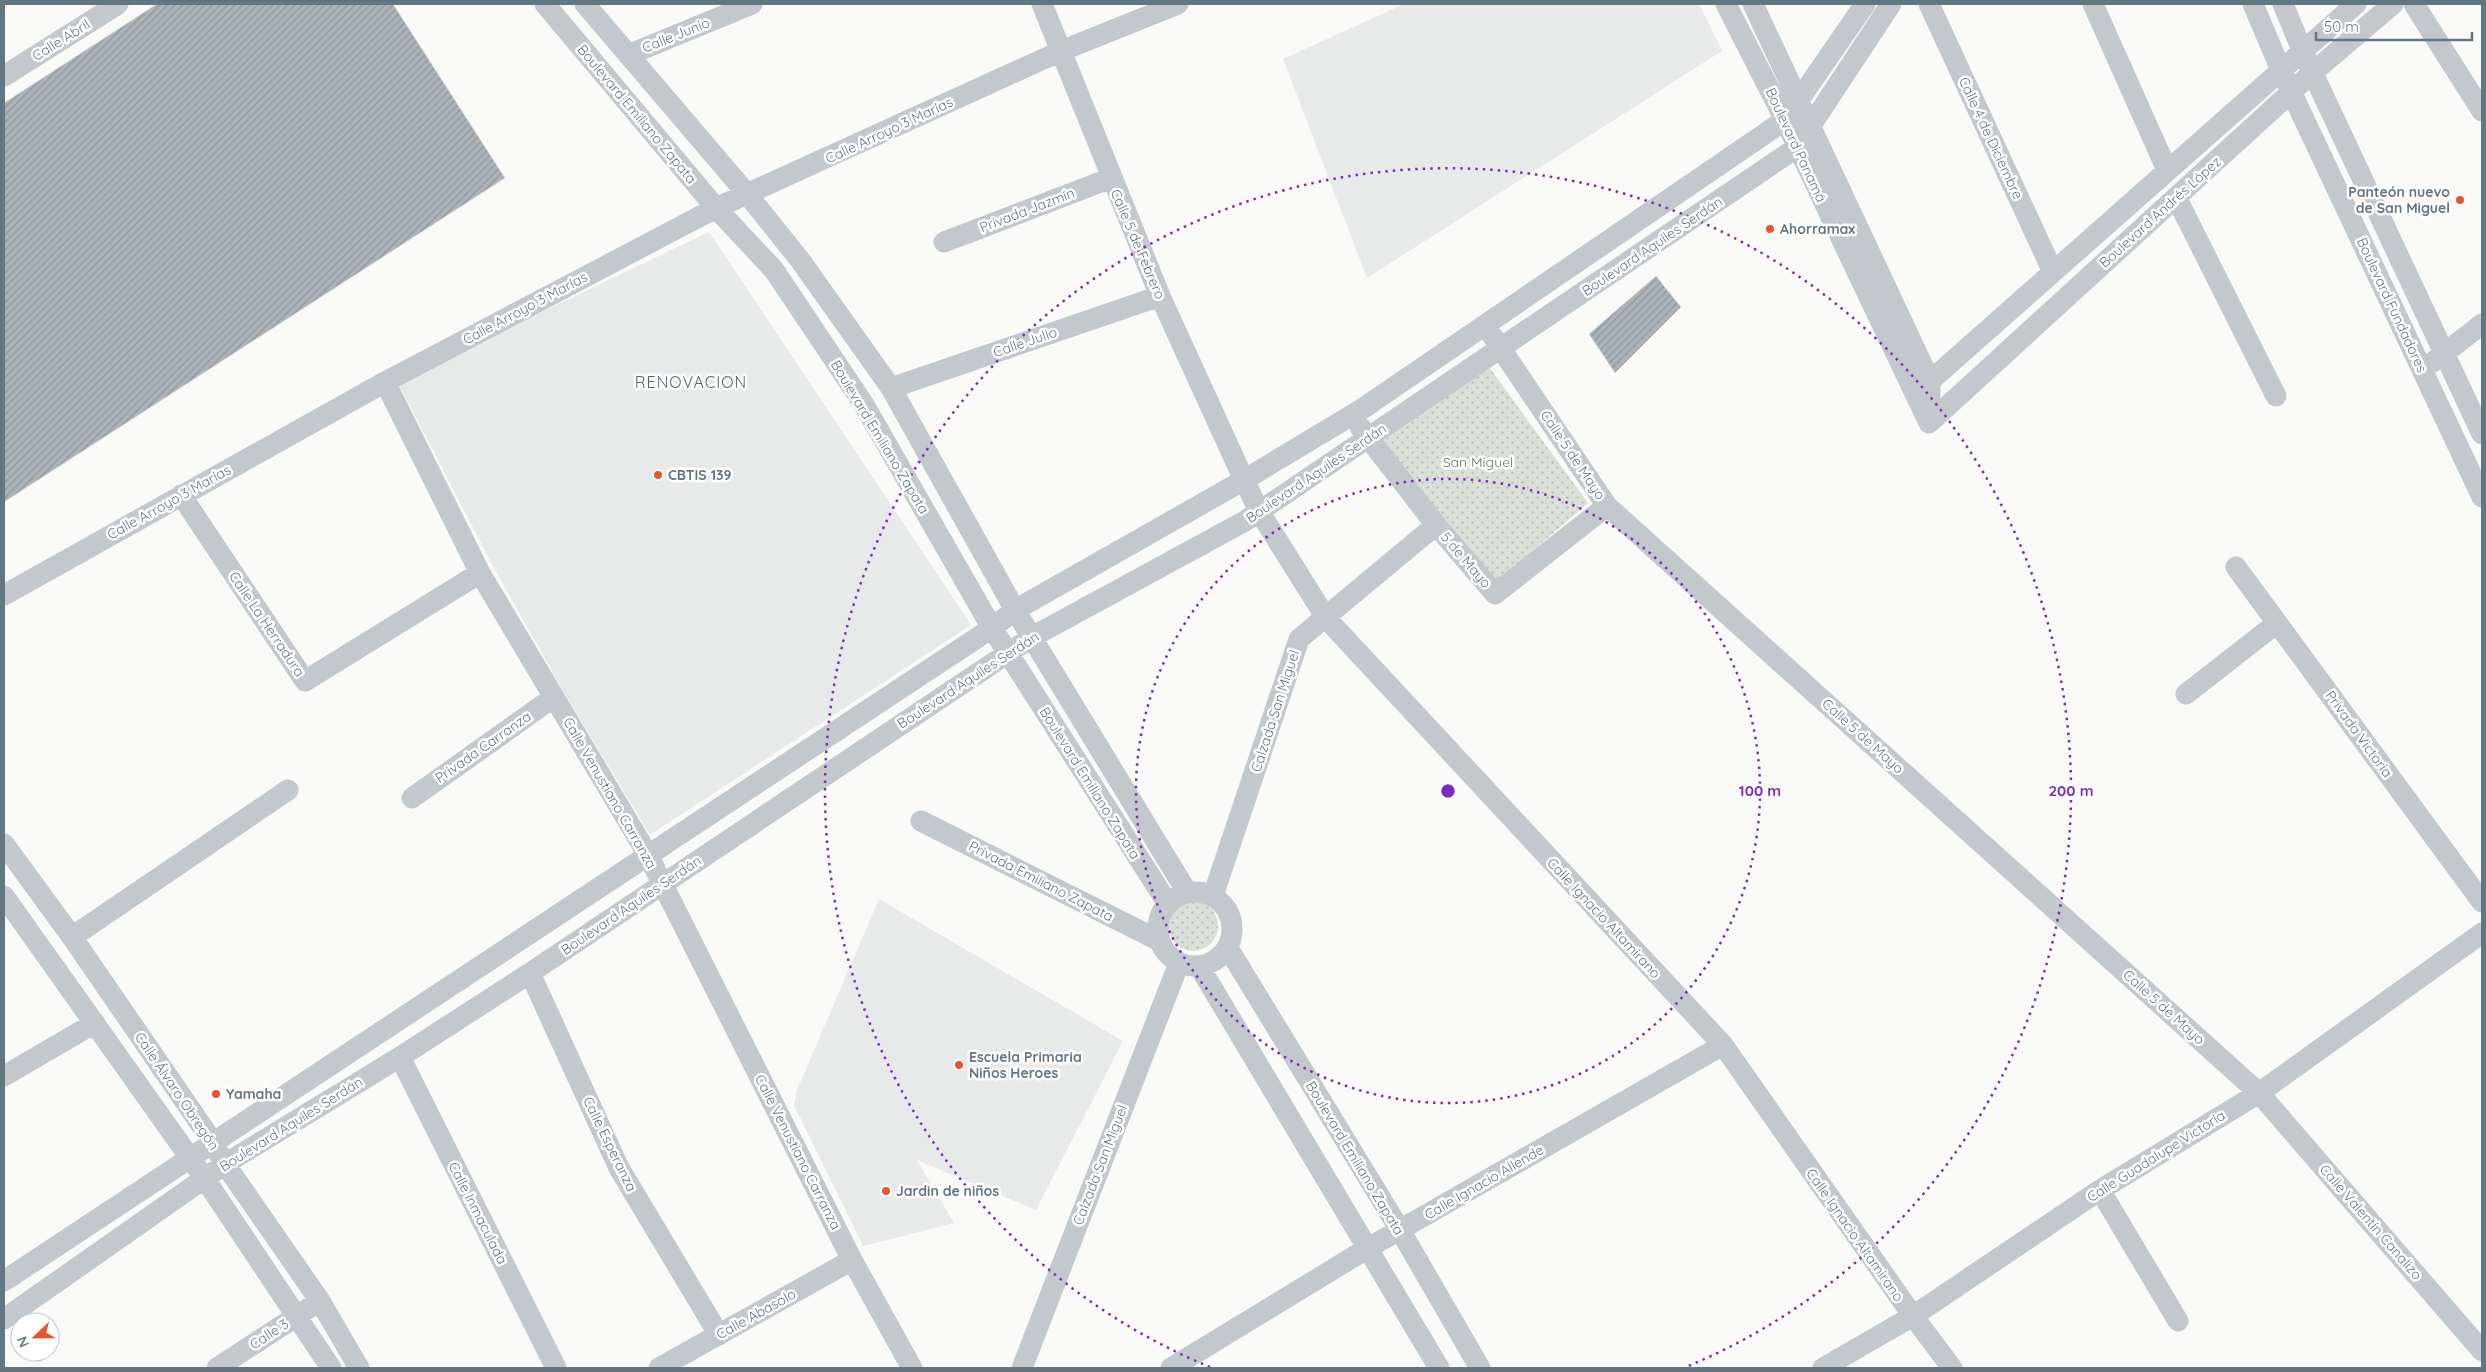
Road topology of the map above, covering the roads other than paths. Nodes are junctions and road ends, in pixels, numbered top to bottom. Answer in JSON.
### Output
{"nodes":[{"id":1,"x":118,"y":4,"type":"edge"},
{"id":2,"x":545,"y":4,"type":"edge"},
{"id":3,"x":585,"y":4,"type":"edge"},
{"id":4,"x":752,"y":4,"type":"edge"},
{"id":5,"x":1042,"y":4,"type":"edge"},
{"id":6,"x":1178,"y":4,"type":"edge"},
{"id":7,"x":1726,"y":4,"type":"edge"},
{"id":8,"x":1753,"y":4,"type":"edge"},
{"id":9,"x":1865,"y":4,"type":"edge"},
{"id":10,"x":1891,"y":4,"type":"edge"},
{"id":11,"x":1929,"y":4,"type":"edge"},
{"id":12,"x":2093,"y":4,"type":"edge"},
{"id":13,"x":2253,"y":4,"type":"edge"},
{"id":14,"x":2283,"y":4,"type":"edge"},
{"id":15,"x":2356,"y":4,"type":"edge"},
{"id":16,"x":2393,"y":4,"type":"edge"},
{"id":17,"x":2414,"y":4,"type":"edge"},
{"id":18,"x":2302,"y":50,"type":"junction"},
{"id":19,"x":1061,"y":51,"type":"junction"},
{"id":20,"x":628,"y":55,"type":"junction"},
{"id":21,"x":2280,"y":68,"type":"junction"},
{"id":22,"x":2312,"y":73,"type":"junction"},
{"id":23,"x":4,"y":76,"type":"edge"},
{"id":24,"x":2291,"y":92,"type":"junction"},
{"id":25,"x":1800,"y":99,"type":"junction"},
{"id":26,"x":2482,"y":111,"type":"edge"},
{"id":27,"x":1785,"y":120,"type":"junction"},
{"id":28,"x":1811,"y":126,"type":"junction"},
{"id":29,"x":1796,"y":148,"type":"junction"},
{"id":30,"x":2167,"y":170,"type":"junction"},
{"id":31,"x":1111,"y":178,"type":"junction"},
{"id":32,"x":748,"y":195,"type":"junction"},
{"id":33,"x":2176,"y":197,"type":"junction"},
{"id":34,"x":716,"y":208,"type":"junction"},
{"id":35,"x":944,"y":242,"type":"dead end"},
{"id":36,"x":2053,"y":272,"type":"junction"},
{"id":37,"x":1160,"y":296,"type":"junction"},
{"id":38,"x":2482,"y":324,"type":"edge"},
{"id":39,"x":1484,"y":325,"type":"junction"},
{"id":40,"x":1501,"y":348,"type":"junction"},
{"id":41,"x":2444,"y":353,"type":"junction"},
{"id":42,"x":2422,"y":370,"type":"junction"},
{"id":43,"x":1930,"y":381,"type":"junction"},
{"id":44,"x":385,"y":382,"type":"junction"},
{"id":45,"x":890,"y":388,"type":"junction"},
{"id":46,"x":2276,"y":396,"type":"dead end"},
{"id":47,"x":1351,"y":416,"type":"junction"},
{"id":48,"x":1929,"y":422,"type":"junction"},
{"id":49,"x":2482,"y":434,"type":"edge"},
{"id":50,"x":1368,"y":438,"type":"junction"},
{"id":51,"x":1244,"y":480,"type":"junction"},
{"id":52,"x":181,"y":495,"type":"junction"},
{"id":53,"x":2482,"y":497,"type":"edge"},
{"id":54,"x":1607,"y":506,"type":"junction"},
{"id":55,"x":1259,"y":511,"type":"junction"},
{"id":56,"x":1436,"y":525,"type":"junction"},
{"id":57,"x":2236,"y":567,"type":"dead end"},
{"id":58,"x":480,"y":573,"type":"junction"},
{"id":59,"x":4,"y":595,"type":"edge"},
{"id":60,"x":1015,"y":610,"type":"junction"},
{"id":61,"x":1326,"y":618,"type":"junction"},
{"id":62,"x":2277,"y":623,"type":"junction"},
{"id":63,"x":992,"y":628,"type":"junction"},
{"id":64,"x":1032,"y":637,"type":"junction"},
{"id":65,"x":1008,"y":652,"type":"junction"},
{"id":66,"x":2186,"y":694,"type":"dead end"},
{"id":67,"x":554,"y":697,"type":"junction"},
{"id":68,"x":288,"y":790,"type":"dead end"},
{"id":69,"x":412,"y":798,"type":"dead end"},
{"id":70,"x":922,"y":821,"type":"dead end"},
{"id":71,"x":4,"y":844,"type":"edge"},
{"id":72,"x":648,"y":855,"type":"junction"},
{"id":73,"x":663,"y":884,"type":"junction"},
{"id":74,"x":1187,"y":892,"type":"junction"},
{"id":75,"x":4,"y":896,"type":"edge"},
{"id":76,"x":1213,"y":896,"type":"junction"},
{"id":77,"x":2482,"y":902,"type":"edge"},
{"id":78,"x":1168,"y":904,"type":"junction"},
{"id":79,"x":2482,"y":933,"type":"edge"},
{"id":80,"x":72,"y":937,"type":"junction"},
{"id":81,"x":1160,"y":941,"type":"junction"},
{"id":82,"x":1228,"y":948,"type":"junction"},
{"id":83,"x":1189,"y":965,"type":"junction"},
{"id":84,"x":530,"y":973,"type":"junction"},
{"id":85,"x":95,"y":1023,"type":"junction"},
{"id":86,"x":1723,"y":1045,"type":"junction"},
{"id":87,"x":400,"y":1057,"type":"junction"},
{"id":88,"x":4,"y":1076,"type":"edge"},
{"id":89,"x":2259,"y":1093,"type":"junction"},
{"id":90,"x":212,"y":1142,"type":"junction"},
{"id":91,"x":190,"y":1158,"type":"junction"},
{"id":92,"x":225,"y":1164,"type":"junction"},
{"id":93,"x":205,"y":1179,"type":"junction"},
{"id":94,"x":2100,"y":1190,"type":"junction"},
{"id":95,"x":1400,"y":1230,"type":"junction"},
{"id":96,"x":1368,"y":1248,"type":"junction"},
{"id":97,"x":852,"y":1260,"type":"junction"},
{"id":98,"x":4,"y":1281,"type":"edge"},
{"id":99,"x":320,"y":1300,"type":"junction"},
{"id":100,"x":297,"y":1316,"type":"junction"},
{"id":101,"x":1912,"y":1316,"type":"junction"},
{"id":102,"x":4,"y":1319,"type":"edge"},
{"id":103,"x":2178,"y":1320,"type":"dead end"},
{"id":104,"x":720,"y":1334,"type":"junction"},
{"id":105,"x":2482,"y":1351,"type":"edge"},
{"id":106,"x":217,"y":1368,"type":"edge"},
{"id":107,"x":331,"y":1368,"type":"edge"},
{"id":108,"x":359,"y":1368,"type":"edge"},
{"id":109,"x":556,"y":1368,"type":"edge"},
{"id":110,"x":659,"y":1368,"type":"edge"},
{"id":111,"x":912,"y":1368,"type":"edge"},
{"id":112,"x":1022,"y":1368,"type":"edge"},
{"id":113,"x":1170,"y":1368,"type":"edge"},
{"id":114,"x":1439,"y":1368,"type":"edge"},
{"id":115,"x":1480,"y":1368,"type":"edge"},
{"id":116,"x":1823,"y":1368,"type":"edge"},
{"id":117,"x":1952,"y":1368,"type":"edge"}],
"edges":[{"from":1,"to":23,"type":"street","name":"Calle Abril"},
{"from":2,"to":34,"type":"street","name":"Boulevard Emiliano Zapata"},
{"from":3,"to":20,"type":"street","name":"Boulevard Emiliano Zapata"},
{"from":4,"to":20,"type":"street","name":"Calle Junio"},
{"from":5,"to":19,"type":"street","name":"Calle 5 de Febrero"},
{"from":6,"to":19,"type":"street","name":"Calle Arroyo 3 Marías"},
{"from":7,"to":27,"type":"street","name":"Boulevard Panamá"},
{"from":8,"to":25,"type":"street","name":"Boulevard Panamá"},
{"from":9,"to":25,"type":"street","name":"Boulevard Aquiles Serdán"},
{"from":10,"to":28,"type":"street","name":"Boulevard Aquiles Serdán"},
{"from":11,"to":36,"type":"street","name":"Calle 4 de Diciembre"},
{"from":12,"to":30,"type":"street"},
{"from":13,"to":21,"type":"street","name":"Boulevard Fundadores"},
{"from":14,"to":18,"type":"street","name":"Boulevard Fundadores"},
{"from":15,"to":18,"type":"street","name":"Boulevard Andrés López"},
{"from":16,"to":22,"type":"street","name":"Boulevard Andrés López"},
{"from":17,"to":26,"type":"street"},
{"from":18,"to":21,"type":"street","name":"Boulevard Andrés López"},
{"from":18,"to":22,"type":"street","name":"Boulevard Fundadores"},
{"from":19,"to":31,"type":"street","name":"Calle 5 de Febrero"},
{"from":19,"to":32,"type":"street","name":"Calle Arroyo 3 Marías"},
{"from":20,"to":32,"type":"street","name":"Boulevard Emiliano Zapata"},
{"from":21,"to":24,"type":"street","name":"Boulevard Fundadores"},
{"from":21,"to":30,"type":"street","name":"Boulevard Andrés López"},
{"from":22,"to":24,"type":"street","name":"Boulevard Andrés López"},
{"from":22,"to":41,"type":"street","name":"Boulevard Fundadores"},
{"from":24,"to":33,"type":"street","name":"Boulevard Andrés López"},
{"from":24,"to":42,"type":"street","name":"Boulevard Fundadores"},
{"from":25,"to":27,"type":"street","name":"Boulevard Aquiles Serdán"},
{"from":25,"to":28,"type":"street","name":"Boulevard Panamá"},
{"from":27,"to":29,"type":"street","name":"Boulevard Panamá"},
{"from":27,"to":39,"type":"street","name":"Boulevard Aquiles Serdán"},
{"from":28,"to":29,"type":"street","name":"Boulevard Aquiles Serdán"},
{"from":28,"to":43,"type":"street","name":"Boulevard Panamá"},
{"from":29,"to":40,"type":"street","name":"Boulevard Aquiles Serdán"},
{"from":29,"to":48,"type":"street","name":"Boulevard Panamá"},
{"from":30,"to":36,"type":"street","name":"Boulevard Andrés López"},
{"from":31,"to":35,"type":"street","name":"Privada Jazmín"},
{"from":31,"to":37,"type":"street","name":"Calle 5 de Febrero"},
{"from":32,"to":34,"type":"street","name":"Calle Arroyo 3 Marías"},
{"from":32,"to":45,"type":"street","name":"Boulevard Emiliano Zapata"},
{"from":33,"to":46,"type":"street"},
{"from":33,"to":48,"type":"street","name":"Boulevard Andrés López"},
{"from":34,"to":44,"type":"street","name":"Calle Arroyo 3 Marías"},
{"from":34,"to":63,"type":"street","name":"Boulevard Emiliano Zapata"},
{"from":36,"to":43,"type":"street","name":"Boulevard Andrés López"},
{"from":37,"to":45,"type":"street","name":"Calle Julio"},
{"from":37,"to":51,"type":"street","name":"Calle 5 de Febrero"},
{"from":38,"to":41,"type":"street"},
{"from":39,"to":40,"type":"street","name":"Calle 5 de Mayo"},
{"from":39,"to":47,"type":"street","name":"Boulevard Aquiles Serdán"},
{"from":40,"to":50,"type":"street","name":"Boulevard Aquiles Serdán"},
{"from":40,"to":54,"type":"street","name":"Calle 5 de Mayo"},
{"from":41,"to":42,"type":"street"},
{"from":41,"to":49,"type":"street","name":"Boulevard Fundadores"},
{"from":42,"to":53,"type":"street","name":"Boulevard Fundadores"},
{"from":43,"to":48,"type":"street"},
{"from":44,"to":52,"type":"street","name":"Calle Arroyo 3 Marías"},
{"from":44,"to":58,"type":"street","name":"Calle Venustiano Carranza"},
{"from":45,"to":60,"type":"street","name":"Boulevard Emiliano Zapata"},
{"from":47,"to":50,"type":"street","name":"5 de Mayo"},
{"from":47,"to":51,"type":"street","name":"Boulevard Aquiles Serdán"},
{"from":50,"to":55,"type":"street","name":"Boulevard Aquiles Serdán"},
{"from":50,"to":56,"type":"street","name":"5 de Mayo"},
{"from":51,"to":55,"type":"street","name":"Calle Ignacio Altamirano"},
{"from":51,"to":60,"type":"street","name":"Boulevard Aquiles Serdán"},
{"from":52,"to":58,"type":"street","name":"Calle La Herradura"},
{"from":52,"to":59,"type":"street","name":"Calle Arroyo 3 Marías"},
{"from":54,"to":56,"type":"street","name":"5 de Mayo"},
{"from":54,"to":89,"type":"street","name":"Calle 5 de Mayo"},
{"from":55,"to":61,"type":"street","name":"Calle Ignacio Altamirano"},
{"from":55,"to":64,"type":"street","name":"Boulevard Aquiles Serdán"},
{"from":56,"to":61,"type":"street","name":"Calzada San Miguel"},
{"from":57,"to":62,"type":"street","name":"Privada Victoria"},
{"from":58,"to":67,"type":"street","name":"Calle Venustiano Carranza"},
{"from":60,"to":63,"type":"street","name":"Boulevard Aquiles Serdán"},
{"from":60,"to":64,"type":"street","name":"Boulevard Emiliano Zapata"},
{"from":61,"to":76,"type":"street","name":"Calzada San Miguel"},
{"from":61,"to":86,"type":"street","name":"Calle Ignacio Altamirano"},
{"from":62,"to":66,"type":"street"},
{"from":62,"to":77,"type":"street","name":"Privada Victoria"},
{"from":63,"to":65,"type":"street","name":"Boulevard Emiliano Zapata"},
{"from":63,"to":72,"type":"street","name":"Boulevard Aquiles Serdán"},
{"from":64,"to":65,"type":"street","name":"Boulevard Aquiles Serdán"},
{"from":64,"to":74,"type":"street","name":"Boulevard Emiliano Zapata"},
{"from":65,"to":73,"type":"street","name":"Boulevard Aquiles Serdán"},
{"from":65,"to":78,"type":"street","name":"Boulevard Emiliano Zapata"},
{"from":67,"to":69,"type":"street","name":"Privada Carranza"},
{"from":67,"to":72,"type":"street","name":"Calle Venustiano Carranza"},
{"from":68,"to":80,"type":"street"},
{"from":70,"to":81,"type":"street","name":"Privada Emiliano Zapata"},
{"from":71,"to":80,"type":"street","name":"Calle Álvaro Obregón"},
{"from":72,"to":73,"type":"street","name":"Calle Venustiano Carranza"},
{"from":72,"to":90,"type":"street","name":"Boulevard Aquiles Serdán"},
{"from":73,"to":84,"type":"street","name":"Boulevard Aquiles Serdán"},
{"from":73,"to":97,"type":"street","name":"Calle Venustiano Carranza"},
{"from":74,"to":76,"type":"street"},
{"from":74,"to":78,"type":"street"},
{"from":75,"to":85,"type":"street","name":"Calle Álvaro Obregón"},
{"from":76,"to":82,"type":"street"},
{"from":78,"to":81,"type":"street"},
{"from":79,"to":89,"type":"street","name":"Calle Guadalupe Victoria"},
{"from":80,"to":90,"type":"street","name":"Calle Álvaro Obregón"},
{"from":81,"to":83,"type":"street"},
{"from":82,"to":83,"type":"street"},
{"from":82,"to":95,"type":"street","name":"Boulevard Emiliano Zapata"},
{"from":83,"to":96,"type":"street"},
{"from":83,"to":112,"type":"street","name":"Calzada San Miguel"},
{"from":84,"to":87,"type":"street","name":"Boulevard Aquiles Serdán"},
{"from":84,"to":104,"type":"street","name":"Calle Esperanza"},
{"from":85,"to":88,"type":"street"},
{"from":85,"to":91,"type":"street","name":"Calle Álvaro Obregón"},
{"from":86,"to":95,"type":"street","name":"Calle Ignacio Allende"},
{"from":86,"to":101,"type":"street","name":"Calle Ignacio Altamirano"},
{"from":87,"to":92,"type":"street","name":"Boulevard Aquiles Serdán"},
{"from":87,"to":109,"type":"street","name":"Calle Inmaculada"},
{"from":89,"to":94,"type":"street","name":"Calle Guadalupe Victoria"},
{"from":89,"to":105,"type":"street","name":"Calle Valentín Canalizo"},
{"from":90,"to":91,"type":"street","name":"Boulevard Aquiles Serdán"},
{"from":90,"to":92,"type":"street","name":"Calle Álvaro Obregón"},
{"from":91,"to":93,"type":"street","name":"Calle Álvaro Obregón"},
{"from":91,"to":98,"type":"street","name":"Boulevard Aquiles Serdán"},
{"from":92,"to":93,"type":"street","name":"Boulevard Aquiles Serdán"},
{"from":92,"to":99,"type":"street","name":"Calle Álvaro Obregón"},
{"from":93,"to":100,"type":"street","name":"Calle Álvaro Obregón"},
{"from":93,"to":102,"type":"street","name":"Boulevard Aquiles Serdán"},
{"from":94,"to":101,"type":"street","name":"Calle Guadalupe Victoria"},
{"from":94,"to":103,"type":"street"},
{"from":95,"to":96,"type":"street","name":"Calle Ignacio Allende"},
{"from":95,"to":115,"type":"street","name":"Boulevard Emiliano Zapata"},
{"from":96,"to":113,"type":"street","name":"Calle Ignacio Allende"},
{"from":96,"to":114,"type":"street"},
{"from":97,"to":104,"type":"street","name":"Calle Abasolo"},
{"from":97,"to":111,"type":"street","name":"Calle Venustiano Carranza"},
{"from":99,"to":100,"type":"street","name":"Calle 3"},
{"from":99,"to":108,"type":"street","name":"Calle Álvaro Obregón"},
{"from":100,"to":106,"type":"street","name":"Calle 3"},
{"from":100,"to":107,"type":"street","name":"Calle Álvaro Obregón"},
{"from":101,"to":116,"type":"street","name":"Calle Guadalupe Victoria"},
{"from":101,"to":117,"type":"street","name":"Calle Ignacio Altamirano"},
{"from":104,"to":110,"type":"street","name":"Calle Abasolo"}]}
